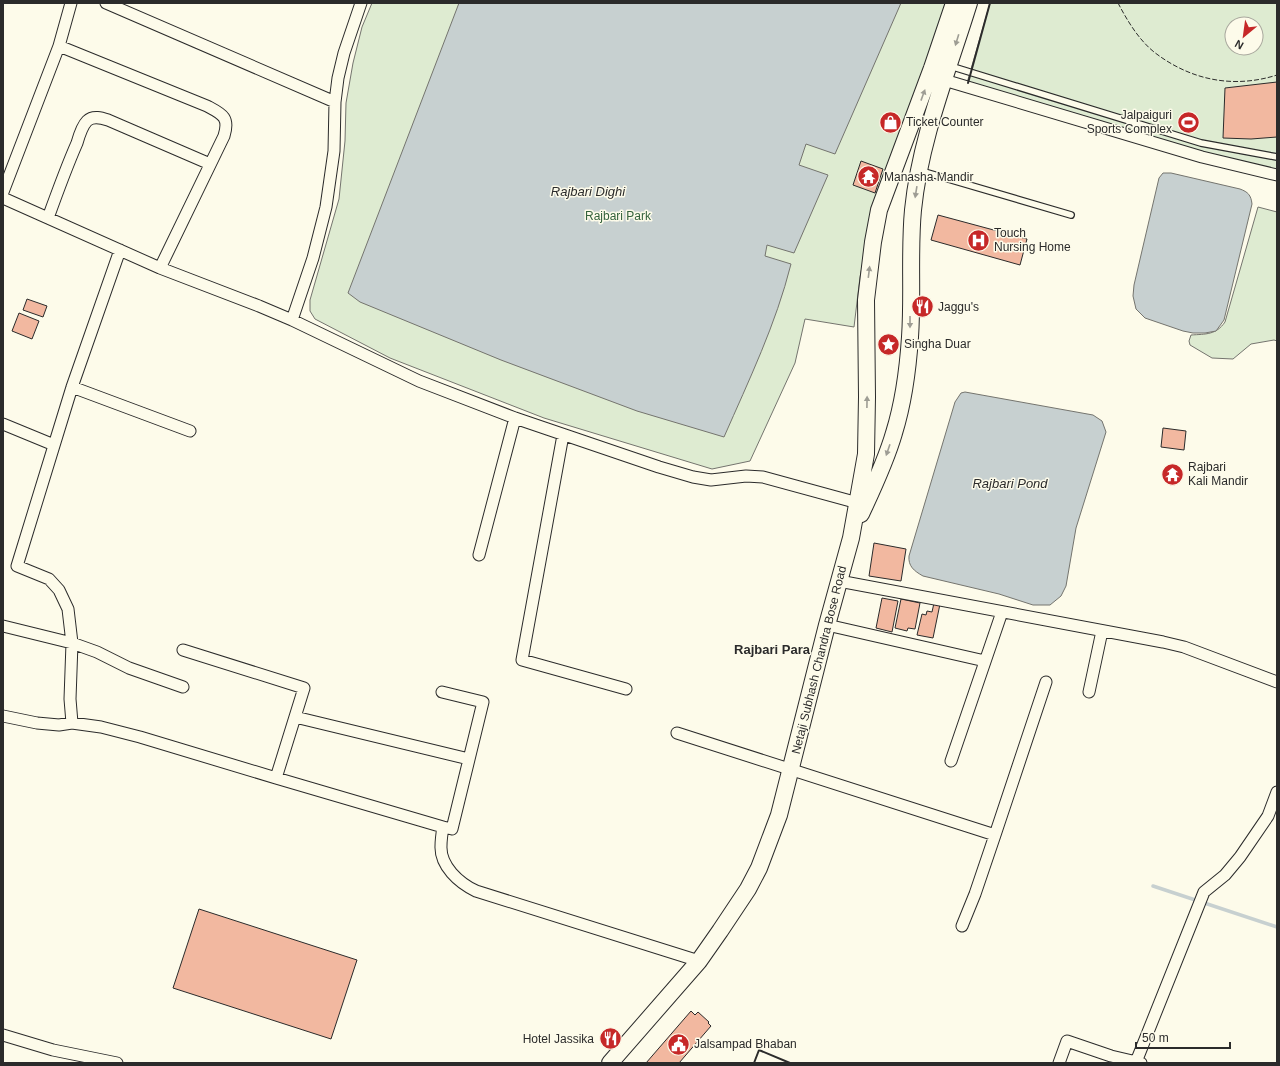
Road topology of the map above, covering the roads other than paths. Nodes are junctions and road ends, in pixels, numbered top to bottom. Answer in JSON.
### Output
{"nodes":[{"id":1,"x":71,"y":3,"type":"edge"},
{"id":2,"x":106,"y":3,"type":"edge"},
{"id":3,"x":361,"y":3,"type":"edge"},
{"id":4,"x":954,"y":3,"type":"edge"},
{"id":5,"x":969,"y":3,"type":"edge"},
{"id":6,"x":59,"y":46,"type":"junction"},
{"id":7,"x":947,"y":73,"type":"junction"},
{"id":8,"x":335,"y":102,"type":"junction"},
{"id":9,"x":1277,"y":157,"type":"edge"},
{"id":10,"x":210,"y":164,"type":"junction"},
{"id":11,"x":919,"y":170,"type":"junction"},
{"id":12,"x":1277,"y":175,"type":"edge"},
{"id":13,"x":3,"y":192,"type":"edge"},
{"id":14,"x":3,"y":198,"type":"edge"},
{"id":15,"x":1071,"y":215,"type":"dead end"},
{"id":16,"x":48,"y":218,"type":"junction"},
{"id":17,"x":120,"y":250,"type":"junction"},
{"id":18,"x":160,"y":268,"type":"junction"},
{"id":19,"x":292,"y":320,"type":"junction"},
{"id":20,"x":72,"y":387,"type":"junction"},
{"id":21,"x":514,"y":418,"type":"junction"},
{"id":22,"x":3,"y":424,"type":"edge"},
{"id":23,"x":190,"y":432,"type":"dead end"},
{"id":24,"x":563,"y":435,"type":"junction"},
{"id":25,"x":54,"y":445,"type":"junction"},
{"id":26,"x":858,"y":503,"type":"junction"},
{"id":27,"x":851,"y":538,"type":"junction"},
{"id":28,"x":479,"y":555,"type":"dead end"},
{"id":29,"x":839,"y":581,"type":"junction"},
{"id":30,"x":1002,"y":612,"type":"junction"},
{"id":31,"x":827,"y":625,"type":"junction"},
{"id":32,"x":3,"y":626,"type":"edge"},
{"id":33,"x":1102,"y":631,"type":"junction"},
{"id":34,"x":72,"y":643,"type":"junction"},
{"id":35,"x":183,"y":650,"type":"dead end"},
{"id":36,"x":985,"y":661,"type":"junction"},
{"id":37,"x":1046,"y":682,"type":"dead end"},
{"id":38,"x":1277,"y":682,"type":"edge"},
{"id":39,"x":183,"y":687,"type":"dead end"},
{"id":40,"x":626,"y":689,"type":"dead end"},
{"id":41,"x":442,"y":692,"type":"dead end"},
{"id":42,"x":1090,"y":692,"type":"dead end"},
{"id":43,"x":3,"y":716,"type":"edge"},
{"id":44,"x":295,"y":717,"type":"junction"},
{"id":45,"x":72,"y":723,"type":"junction"},
{"id":46,"x":677,"y":733,"type":"dead end"},
{"id":47,"x":469,"y":759,"type":"junction"},
{"id":48,"x":951,"y":761,"type":"dead end"},
{"id":49,"x":792,"y":770,"type":"junction"},
{"id":50,"x":276,"y":778,"type":"junction"},
{"id":51,"x":1277,"y":792,"type":"edge"},
{"id":52,"x":1273,"y":818,"type":"edge"},
{"id":53,"x":443,"y":827,"type":"junction"},
{"id":54,"x":995,"y":835,"type":"junction"},
{"id":55,"x":962,"y":926,"type":"dead end"},
{"id":56,"x":699,"y":961,"type":"junction"},
{"id":57,"x":3,"y":1035,"type":"edge"},
{"id":58,"x":1138,"y":1062,"type":"edge"},
{"id":59,"x":117,"y":1063,"type":"edge"},
{"id":60,"x":610,"y":1063,"type":"edge"},
{"id":61,"x":1059,"y":1063,"type":"edge"}],
"edges":[{"from":1,"to":6,"type":"street"},
{"from":2,"to":8,"type":"street"},
{"from":3,"to":8,"type":"street"},
{"from":26,"to":4,"type":"street","name":"Netaji Subhash Chandra Bose Road","one_way":true},
{"from":5,"to":7,"type":"street","name":"Netaji Subhash Chandra Bose Road","one_way":true},
{"from":6,"to":10,"type":"street"},
{"from":6,"to":13,"type":"street"},
{"from":7,"to":9,"type":"lane"},
{"from":7,"to":11,"type":"street","name":"Netaji Subhash Chandra Bose Road"},
{"from":7,"to":12,"type":"street"},
{"from":8,"to":19,"type":"street"},
{"from":10,"to":16,"type":"street"},
{"from":10,"to":18,"type":"street"},
{"from":11,"to":15,"type":"lane"},
{"from":11,"to":27,"type":"street","name":"Netaji Subhash Chandra Bose Road","one_way":true},
{"from":14,"to":16,"type":"street"},
{"from":16,"to":17,"type":"street"},
{"from":17,"to":18,"type":"street"},
{"from":17,"to":20,"type":"street"},
{"from":18,"to":19,"type":"street"},
{"from":19,"to":21,"type":"street"},
{"from":20,"to":23,"type":"street"},
{"from":20,"to":25,"type":"street"},
{"from":21,"to":24,"type":"street"},
{"from":21,"to":28,"type":"street"},
{"from":22,"to":25,"type":"street"},
{"from":24,"to":26,"type":"street"},
{"from":24,"to":40,"type":"street"},
{"from":25,"to":34,"type":"street"},
{"from":26,"to":27,"type":"street","name":"Netaji Subhash Chandra Bose Road"},
{"from":27,"to":29,"type":"street","name":"Netaji Subhash Chandra Bose Road"},
{"from":29,"to":30,"type":"street"},
{"from":29,"to":31,"type":"street","name":"Netaji Subhash Chandra Bose Road"},
{"from":30,"to":33,"type":"street"},
{"from":30,"to":36,"type":"street"},
{"from":31,"to":36,"type":"street"},
{"from":31,"to":49,"type":"street","name":"Netaji Subhash Chandra Bose Road"},
{"from":32,"to":34,"type":"street"},
{"from":33,"to":38,"type":"street"},
{"from":33,"to":42,"type":"street"},
{"from":34,"to":39,"type":"street"},
{"from":34,"to":45,"type":"street"},
{"from":35,"to":44,"type":"street"},
{"from":36,"to":48,"type":"street"},
{"from":37,"to":54,"type":"street"},
{"from":41,"to":47,"type":"street"},
{"from":43,"to":45,"type":"street"},
{"from":44,"to":47,"type":"street"},
{"from":44,"to":50,"type":"street"},
{"from":45,"to":50,"type":"street"},
{"from":46,"to":49,"type":"street"},
{"from":47,"to":53,"type":"street"},
{"from":49,"to":54,"type":"street"},
{"from":49,"to":56,"type":"street","name":"Netaji Subhash Chandra Bose Road"},
{"from":50,"to":53,"type":"street"},
{"from":51,"to":52,"type":"street"},
{"from":52,"to":58,"type":"street"},
{"from":53,"to":56,"type":"street"},
{"from":54,"to":55,"type":"street"},
{"from":56,"to":60,"type":"street","name":"Netaji Subhash Chandra Bose Road"},
{"from":57,"to":59,"type":"street"},
{"from":58,"to":61,"type":"street"}]}
